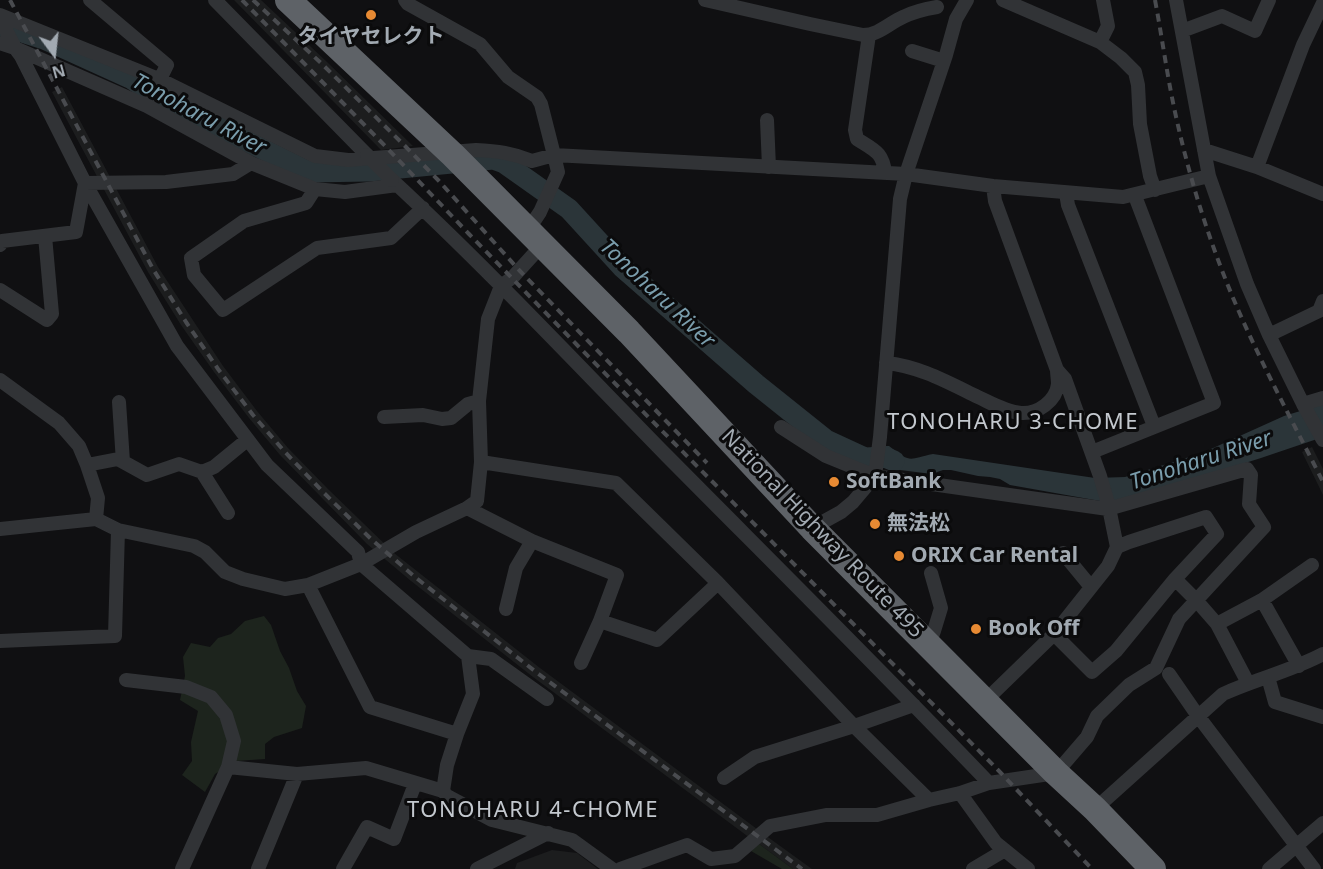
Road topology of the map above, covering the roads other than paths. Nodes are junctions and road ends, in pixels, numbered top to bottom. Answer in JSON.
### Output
{"nodes":[{"id":1,"x":90,"y":0,"type":"edge"},
{"id":2,"x":215,"y":0,"type":"edge"},
{"id":3,"x":288,"y":0,"type":"edge"},
{"id":4,"x":405,"y":0,"type":"edge"},
{"id":5,"x":705,"y":0,"type":"edge"},
{"id":6,"x":967,"y":0,"type":"edge"},
{"id":7,"x":1003,"y":0,"type":"edge"},
{"id":8,"x":1103,"y":0,"type":"edge"},
{"id":9,"x":1176,"y":0,"type":"edge"},
{"id":10,"x":1269,"y":0,"type":"edge"},
{"id":11,"x":1322,"y":2,"type":"edge"},
{"id":12,"x":933,"y":3,"type":"edge"},
{"id":13,"x":0,"y":17,"type":"edge"},
{"id":14,"x":956,"y":20,"type":"junction"},
{"id":15,"x":1182,"y":31,"type":"junction"},
{"id":16,"x":869,"y":35,"type":"junction"},
{"id":17,"x":1100,"y":42,"type":"junction"},
{"id":18,"x":9,"y":44,"type":"edge"},
{"id":19,"x":912,"y":51,"type":"dead end"},
{"id":20,"x":944,"y":60,"type":"junction"},
{"id":21,"x":159,"y":82,"type":"junction"},
{"id":22,"x":148,"y":104,"type":"junction"},
{"id":23,"x":767,"y":120,"type":"dead end"},
{"id":24,"x":1204,"y":150,"type":"junction"},
{"id":25,"x":452,"y":153,"type":"junction"},
{"id":26,"x":554,"y":155,"type":"junction"},
{"id":27,"x":251,"y":163,"type":"junction"},
{"id":28,"x":770,"y":167,"type":"junction"},
{"id":29,"x":1257,"y":167,"type":"junction"},
{"id":30,"x":885,"y":173,"type":"junction"},
{"id":31,"x":906,"y":174,"type":"junction"},
{"id":32,"x":1209,"y":176,"type":"junction"},
{"id":33,"x":395,"y":182,"type":"junction"},
{"id":34,"x":85,"y":183,"type":"junction"},
{"id":35,"x":993,"y":186,"type":"junction"},
{"id":36,"x":315,"y":189,"type":"junction"},
{"id":37,"x":1155,"y":190,"type":"junction"},
{"id":38,"x":1066,"y":193,"type":"junction"},
{"id":39,"x":1323,"y":194,"type":"edge"},
{"id":40,"x":1134,"y":196,"type":"junction"},
{"id":41,"x":423,"y":208,"type":"junction"},
{"id":42,"x":537,"y":229,"type":"junction"},
{"id":43,"x":45,"y":236,"type":"junction"},
{"id":44,"x":0,"y":245,"type":"edge"},
{"id":45,"x":501,"y":286,"type":"junction"},
{"id":46,"x":0,"y":291,"type":"edge"},
{"id":47,"x":1323,"y":301,"type":"edge"},
{"id":48,"x":1269,"y":335,"type":"junction"},
{"id":49,"x":886,"y":363,"type":"junction"},
{"id":50,"x":1057,"y":370,"type":"junction"},
{"id":51,"x":0,"y":380,"type":"edge"},
{"id":52,"x":1323,"y":398,"type":"edge"},
{"id":53,"x":479,"y":401,"type":"junction"},
{"id":54,"x":119,"y":402,"type":"dead end"},
{"id":55,"x":1303,"y":404,"type":"junction"},
{"id":56,"x":384,"y":417,"type":"dead end"},
{"id":57,"x":1154,"y":426,"type":"junction"},
{"id":58,"x":781,"y":427,"type":"dead end"},
{"id":59,"x":1322,"y":437,"type":"edge"},
{"id":60,"x":247,"y":440,"type":"junction"},
{"id":61,"x":1092,"y":452,"type":"junction"},
{"id":62,"x":123,"y":462,"type":"junction"},
{"id":63,"x":481,"y":462,"type":"junction"},
{"id":64,"x":87,"y":465,"type":"junction"},
{"id":65,"x":202,"y":472,"type":"junction"},
{"id":66,"x":875,"y":476,"type":"junction"},
{"id":67,"x":1108,"y":506,"type":"junction"},
{"id":68,"x":467,"y":508,"type":"junction"},
{"id":69,"x":228,"y":513,"type":"dead end"},
{"id":70,"x":96,"y":519,"type":"junction"},
{"id":71,"x":812,"y":528,"type":"junction"},
{"id":72,"x":0,"y":529,"type":"edge"},
{"id":73,"x":118,"y":531,"type":"junction"},
{"id":74,"x":532,"y":541,"type":"junction"},
{"id":75,"x":1117,"y":547,"type":"junction"},
{"id":76,"x":1063,"y":552,"type":"dead end"},
{"id":77,"x":361,"y":564,"type":"junction"},
{"id":78,"x":1311,"y":565,"type":"dead end"},
{"id":79,"x":931,"y":573,"type":"dead end"},
{"id":80,"x":1175,"y":579,"type":"junction"},
{"id":81,"x":718,"y":584,"type":"junction"},
{"id":82,"x":308,"y":585,"type":"junction"},
{"id":83,"x":1091,"y":587,"type":"junction"},
{"id":84,"x":1196,"y":600,"type":"junction"},
{"id":85,"x":1262,"y":600,"type":"junction"},
{"id":86,"x":506,"y":609,"type":"dead end"},
{"id":87,"x":600,"y":621,"type":"junction"},
{"id":88,"x":1217,"y":624,"type":"junction"},
{"id":89,"x":1054,"y":634,"type":"junction"},
{"id":90,"x":0,"y":641,"type":"edge"},
{"id":91,"x":929,"y":644,"type":"junction"},
{"id":92,"x":1323,"y":654,"type":"edge"},
{"id":93,"x":468,"y":656,"type":"junction"},
{"id":94,"x":581,"y":663,"type":"dead end"},
{"id":95,"x":1299,"y":666,"type":"junction"},
{"id":96,"x":1169,"y":674,"type":"dead end"},
{"id":97,"x":1268,"y":677,"type":"junction"},
{"id":98,"x":126,"y":680,"type":"dead end"},
{"id":99,"x":1248,"y":683,"type":"junction"},
{"id":100,"x":547,"y":699,"type":"dead end"},
{"id":101,"x":985,"y":701,"type":"junction"},
{"id":102,"x":914,"y":705,"type":"junction"},
{"id":103,"x":1198,"y":716,"type":"junction"},
{"id":104,"x":1323,"y":717,"type":"edge"},
{"id":105,"x":854,"y":726,"type":"junction"},
{"id":106,"x":457,"y":734,"type":"junction"},
{"id":107,"x":228,"y":767,"type":"junction"},
{"id":108,"x":1056,"y":773,"type":"junction"},
{"id":109,"x":297,"y":774,"type":"junction"},
{"id":110,"x":724,"y":778,"type":"dead end"},
{"id":111,"x":989,"y":783,"type":"junction"},
{"id":112,"x":415,"y":784,"type":"junction"},
{"id":113,"x":443,"y":791,"type":"junction"},
{"id":114,"x":960,"y":793,"type":"junction"},
{"id":115,"x":929,"y":800,"type":"junction"},
{"id":116,"x":1095,"y":809,"type":"junction"},
{"id":117,"x":1323,"y":823,"type":"edge"},
{"id":118,"x":548,"y":833,"type":"junction"},
{"id":119,"x":1298,"y":846,"type":"junction"},
{"id":120,"x":1005,"y":850,"type":"junction"},
{"id":121,"x":182,"y":869,"type":"edge"},
{"id":122,"x":258,"y":869,"type":"edge"},
{"id":123,"x":343,"y":869,"type":"edge"},
{"id":124,"x":477,"y":869,"type":"edge"},
{"id":125,"x":612,"y":869,"type":"edge"},
{"id":126,"x":620,"y":869,"type":"edge"},
{"id":127,"x":973,"y":869,"type":"edge"},
{"id":128,"x":1028,"y":869,"type":"edge"},
{"id":129,"x":1153,"y":869,"type":"edge"},
{"id":130,"x":1269,"y":869,"type":"edge"},
{"id":131,"x":1314,"y":869,"type":"edge"}],
"edges":[{"from":1,"to":21,"type":"street"},
{"from":2,"to":33,"type":"street","bridge":true},
{"from":3,"to":25,"type":"highway"},
{"from":4,"to":26,"type":"street"},
{"from":5,"to":16,"type":"street"},
{"from":6,"to":14,"type":"street"},
{"from":7,"to":17,"type":"street"},
{"from":8,"to":17,"type":"street"},
{"from":9,"to":15,"type":"street"},
{"from":10,"to":15,"type":"street"},
{"from":11,"to":29,"type":"street"},
{"from":12,"to":14,"type":"street"},
{"from":12,"to":16,"type":"street"},
{"from":13,"to":18,"type":"street"},
{"from":13,"to":21,"type":"street"},
{"from":14,"to":20,"type":"street"},
{"from":15,"to":24,"type":"street"},
{"from":16,"to":30,"type":"street"},
{"from":17,"to":37,"type":"street"},
{"from":18,"to":22,"type":"street"},
{"from":18,"to":34,"type":"street"},
{"from":19,"to":20,"type":"street"},
{"from":20,"to":31,"type":"street"},
{"from":21,"to":22,"type":"street"},
{"from":21,"to":25,"type":"street"},
{"from":22,"to":27,"type":"street"},
{"from":23,"to":28,"type":"street"},
{"from":24,"to":29,"type":"street"},
{"from":24,"to":32,"type":"street"},
{"from":25,"to":26,"type":"street"},
{"from":25,"to":42,"type":"highway","name":"National Highway Route 495"},
{"from":26,"to":28,"type":"street"},
{"from":26,"to":42,"type":"street"},
{"from":27,"to":34,"type":"street"},
{"from":27,"to":36,"type":"street"},
{"from":28,"to":30,"type":"street"},
{"from":29,"to":39,"type":"street"},
{"from":30,"to":31,"type":"street"},
{"from":31,"to":35,"type":"street"},
{"from":31,"to":49,"type":"street"},
{"from":32,"to":37,"type":"street"},
{"from":32,"to":48,"type":"street"},
{"from":33,"to":36,"type":"street"},
{"from":33,"to":41,"type":"street"},
{"from":34,"to":43,"type":"street"},
{"from":34,"to":60,"type":"street"},
{"from":35,"to":38,"type":"street"},
{"from":35,"to":50,"type":"street"},
{"from":36,"to":41,"type":"street"},
{"from":37,"to":40,"type":"street"},
{"from":38,"to":40,"type":"street"},
{"from":38,"to":57,"type":"street"},
{"from":40,"to":57,"type":"street"},
{"from":41,"to":45,"type":"street"},
{"from":42,"to":45,"type":"street"},
{"from":42,"to":71,"type":"highway","name":"National Highway Route 495"},
{"from":43,"to":44,"type":"street"},
{"from":43,"to":46,"type":"street"},
{"from":45,"to":53,"type":"street"},
{"from":45,"to":102,"type":"street"},
{"from":47,"to":48,"type":"street"},
{"from":48,"to":55,"type":"street"},
{"from":49,"to":50,"type":"street"},
{"from":49,"to":66,"type":"street"},
{"from":50,"to":61,"type":"street"},
{"from":51,"to":64,"type":"street"},
{"from":52,"to":55,"type":"street"},
{"from":53,"to":56,"type":"street"},
{"from":53,"to":63,"type":"street"},
{"from":54,"to":62,"type":"street"},
{"from":55,"to":59,"type":"street"},
{"from":57,"to":61,"type":"street"},
{"from":58,"to":66,"type":"street"},
{"from":60,"to":65,"type":"street"},
{"from":60,"to":77,"type":"street"},
{"from":61,"to":67,"type":"street"},
{"from":62,"to":64,"type":"street"},
{"from":62,"to":65,"type":"street"},
{"from":63,"to":68,"type":"street"},
{"from":63,"to":81,"type":"street"},
{"from":64,"to":70,"type":"street"},
{"from":65,"to":69,"type":"street"},
{"from":66,"to":67,"type":"street"},
{"from":66,"to":71,"type":"street"},
{"from":67,"to":75,"type":"street"},
{"from":67,"to":84,"type":"street"},
{"from":68,"to":74,"type":"street"},
{"from":68,"to":77,"type":"street"},
{"from":70,"to":72,"type":"street"},
{"from":70,"to":73,"type":"street"},
{"from":71,"to":91,"type":"highway","name":"National Highway Route 495"},
{"from":73,"to":82,"type":"street"},
{"from":73,"to":90,"type":"street"},
{"from":74,"to":86,"type":"street"},
{"from":74,"to":87,"type":"street"},
{"from":75,"to":80,"type":"street"},
{"from":75,"to":83,"type":"street"},
{"from":76,"to":83,"type":"street"},
{"from":77,"to":82,"type":"street"},
{"from":77,"to":93,"type":"street"},
{"from":78,"to":85,"type":"street"},
{"from":79,"to":91,"type":"street"},
{"from":80,"to":84,"type":"street"},
{"from":80,"to":89,"type":"street"},
{"from":81,"to":87,"type":"street"},
{"from":81,"to":105,"type":"street"},
{"from":82,"to":106,"type":"street"},
{"from":83,"to":89,"type":"street"},
{"from":84,"to":88,"type":"street"},
{"from":84,"to":108,"type":"street"},
{"from":85,"to":88,"type":"street"},
{"from":85,"to":95,"type":"street"},
{"from":87,"to":94,"type":"street"},
{"from":88,"to":99,"type":"street"},
{"from":89,"to":101,"type":"street"},
{"from":91,"to":101,"type":"highway","name":"National Highway Route 495"},
{"from":92,"to":95,"type":"street"},
{"from":93,"to":100,"type":"street"},
{"from":93,"to":106,"type":"street"},
{"from":95,"to":97,"type":"street"},
{"from":96,"to":103,"type":"street"},
{"from":97,"to":99,"type":"street"},
{"from":97,"to":104,"type":"street"},
{"from":98,"to":107,"type":"street"},
{"from":99,"to":103,"type":"street"},
{"from":101,"to":108,"type":"highway","name":"National Highway Route 495"},
{"from":102,"to":105,"type":"street"},
{"from":102,"to":111,"type":"street"},
{"from":103,"to":116,"type":"street"},
{"from":103,"to":119,"type":"street"},
{"from":105,"to":110,"type":"street"},
{"from":105,"to":115,"type":"street"},
{"from":106,"to":113,"type":"street"},
{"from":107,"to":109,"type":"street"},
{"from":107,"to":121,"type":"street"},
{"from":108,"to":111,"type":"street"},
{"from":108,"to":116,"type":"highway","name":"National Highway Route 495"},
{"from":109,"to":112,"type":"street"},
{"from":109,"to":122,"type":"street"},
{"from":111,"to":114,"type":"street"},
{"from":112,"to":113,"type":"street"},
{"from":112,"to":123,"type":"street"},
{"from":113,"to":118,"type":"street"},
{"from":114,"to":115,"type":"street"},
{"from":114,"to":120,"type":"street"},
{"from":115,"to":126,"type":"street"},
{"from":116,"to":129,"type":"highway","name":"National Highway Route 495"},
{"from":117,"to":119,"type":"street"},
{"from":118,"to":124,"type":"street"},
{"from":118,"to":125,"type":"street"},
{"from":119,"to":130,"type":"street"},
{"from":119,"to":131,"type":"street"},
{"from":120,"to":127,"type":"street"},
{"from":120,"to":128,"type":"street"}]}
